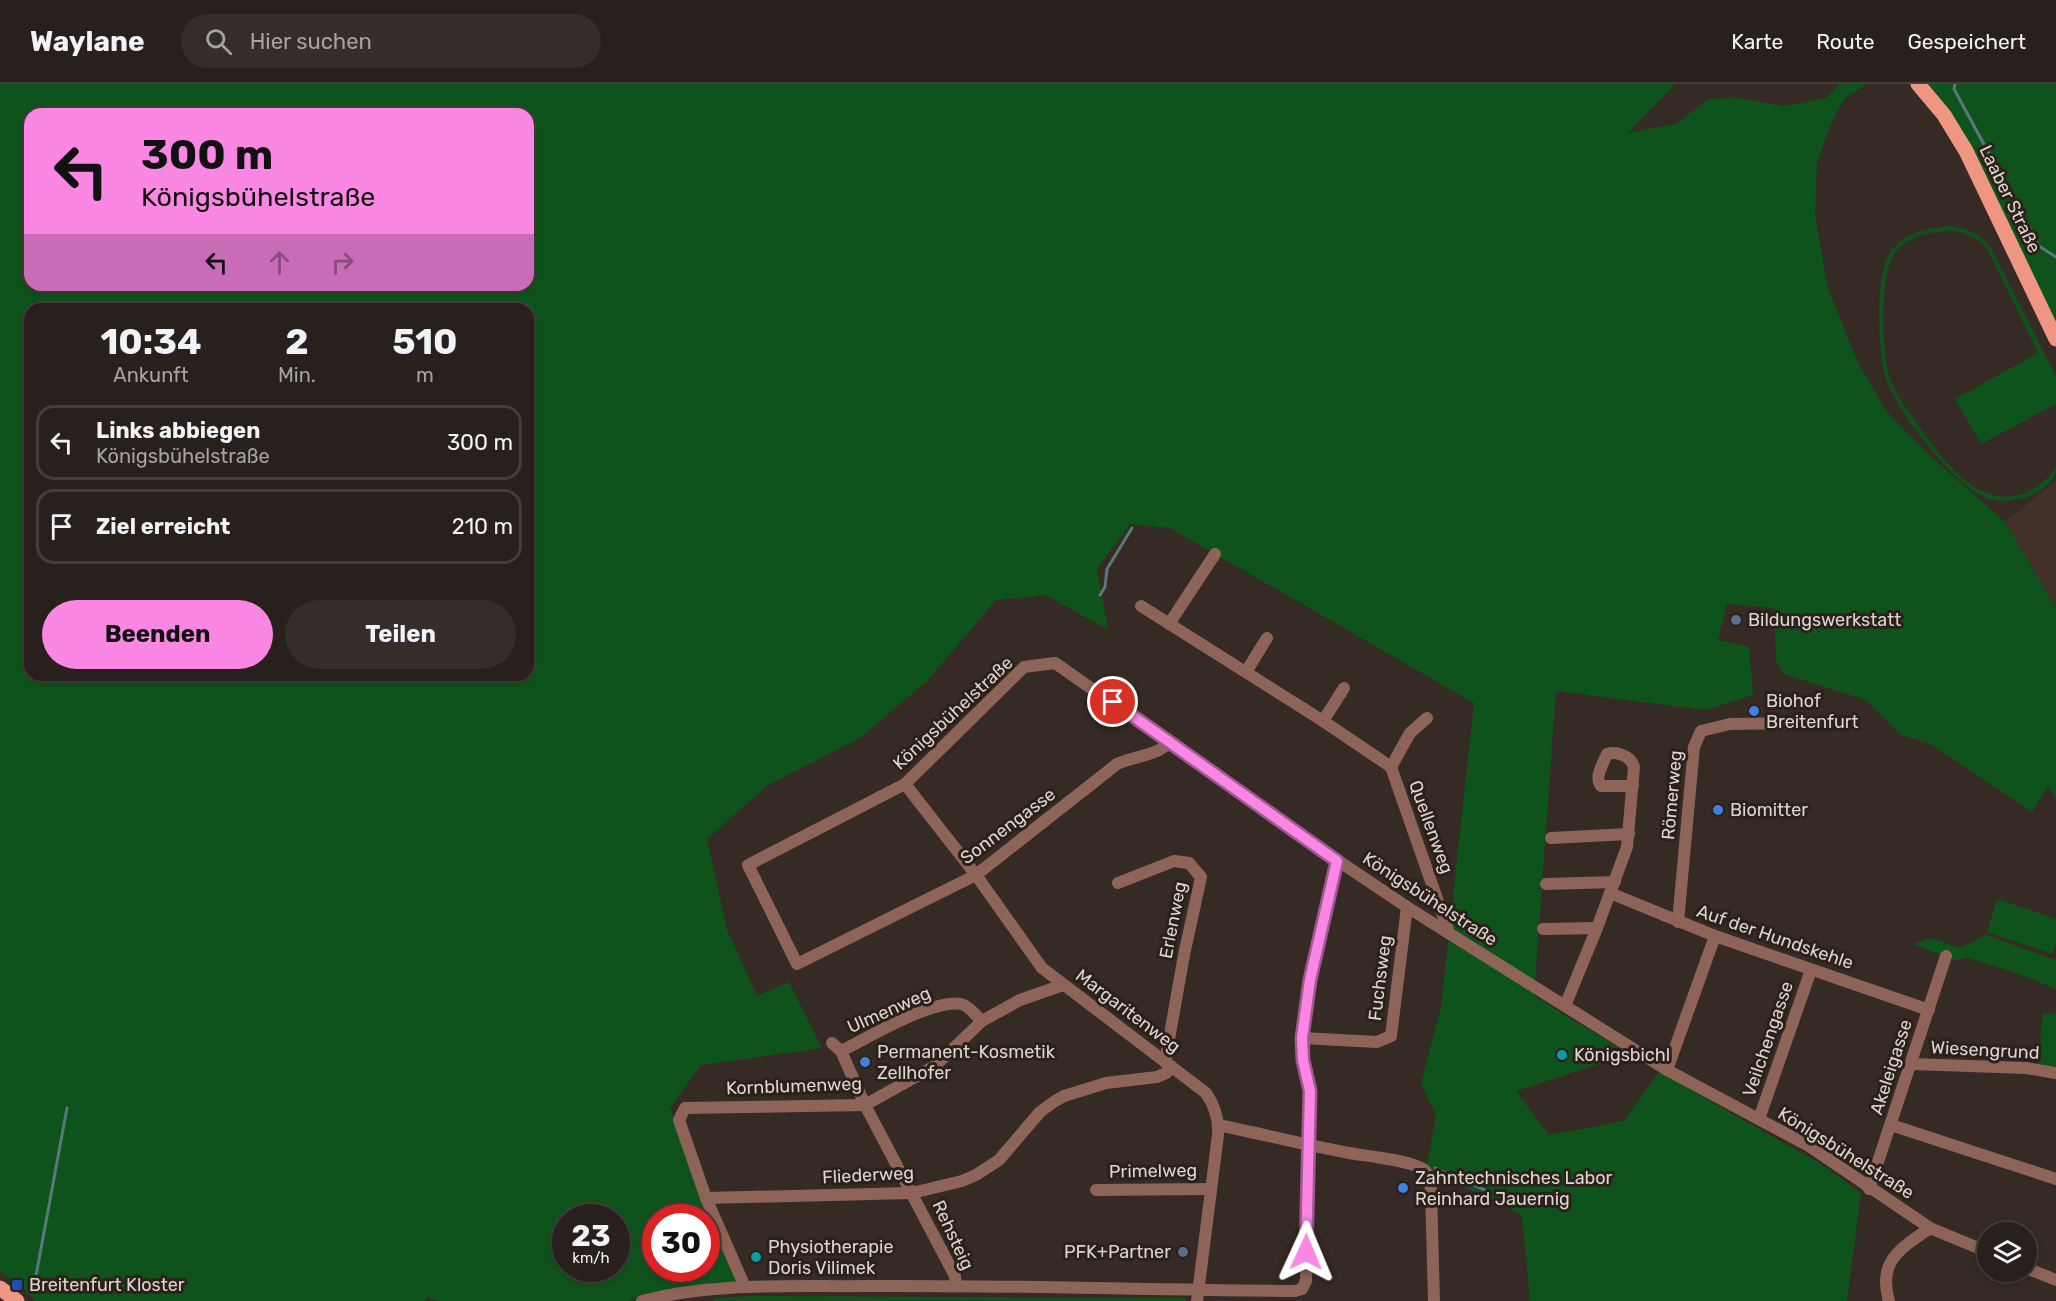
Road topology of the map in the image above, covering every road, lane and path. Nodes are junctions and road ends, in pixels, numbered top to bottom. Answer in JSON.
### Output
{"nodes":[{"id":1,"x":1918,"y":84,"type":"edge"},
{"id":2,"x":2056,"y":339,"type":"edge"},
{"id":3,"x":1215,"y":554,"type":"dead end"},
{"id":4,"x":1141,"y":606,"type":"dead end"},
{"id":5,"x":1169,"y":624,"type":"junction"},
{"id":6,"x":1267,"y":638,"type":"dead end"},
{"id":7,"x":1246,"y":672,"type":"junction"},
{"id":8,"x":1344,"y":688,"type":"dead end"},
{"id":9,"x":1427,"y":718,"type":"dead end"},
{"id":10,"x":1323,"y":721,"type":"junction"},
{"id":11,"x":1793,"y":723,"type":"dead end"},
{"id":12,"x":1170,"y":742,"type":"junction"},
{"id":13,"x":1391,"y":767,"type":"junction"},
{"id":14,"x":905,"y":784,"type":"junction"},
{"id":15,"x":1633,"y":786,"type":"dead end"},
{"id":16,"x":1629,"y":834,"type":"junction"},
{"id":17,"x":1551,"y":838,"type":"dead end"},
{"id":18,"x":1337,"y":861,"type":"junction"},
{"id":19,"x":976,"y":875,"type":"junction"},
{"id":20,"x":1118,"y":883,"type":"dead end"},
{"id":21,"x":1546,"y":884,"type":"dead end"},
{"id":22,"x":1612,"y":887,"type":"junction"},
{"id":23,"x":1407,"y":907,"type":"junction"},
{"id":24,"x":1678,"y":922,"type":"junction"},
{"id":25,"x":1597,"y":927,"type":"junction"},
{"id":26,"x":1543,"y":929,"type":"dead end"},
{"id":27,"x":1449,"y":933,"type":"junction"},
{"id":28,"x":1715,"y":936,"type":"junction"},
{"id":29,"x":1946,"y":956,"type":"dead end"},
{"id":30,"x":797,"y":964,"type":"joint"},
{"id":31,"x":1811,"y":970,"type":"junction"},
{"id":32,"x":1064,"y":985,"type":"junction"},
{"id":33,"x":1565,"y":1006,"type":"junction"},
{"id":34,"x":1929,"y":1010,"type":"junction"},
{"id":35,"x":982,"y":1021,"type":"junction"},
{"id":36,"x":1302,"y":1038,"type":"junction"},
{"id":37,"x":837,"y":1047,"type":"joint"},
{"id":38,"x":1168,"y":1064,"type":"junction"},
{"id":39,"x":1911,"y":1064,"type":"junction"},
{"id":40,"x":1667,"y":1070,"type":"junction"},
{"id":41,"x":2056,"y":1073,"type":"edge"},
{"id":42,"x":865,"y":1105,"type":"junction"},
{"id":43,"x":1758,"y":1119,"type":"junction"},
{"id":44,"x":1218,"y":1125,"type":"junction"},
{"id":45,"x":1891,"y":1125,"type":"junction"},
{"id":46,"x":1309,"y":1145,"type":"junction"},
{"id":47,"x":2056,"y":1179,"type":"edge"},
{"id":48,"x":1210,"y":1189,"type":"junction"},
{"id":49,"x":1869,"y":1189,"type":"junction"},
{"id":50,"x":1096,"y":1190,"type":"dead end"},
{"id":51,"x":912,"y":1193,"type":"junction"},
{"id":52,"x":706,"y":1198,"type":"junction"},
{"id":53,"x":1930,"y":1228,"type":"junction"},
{"id":54,"x":1977,"y":1247,"type":"edge"},
{"id":55,"x":2037,"y":1272,"type":"edge"},
{"id":56,"x":2056,"y":1280,"type":"edge"},
{"id":57,"x":956,"y":1286,"type":"junction"},
{"id":58,"x":745,"y":1287,"type":"junction"},
{"id":59,"x":0,"y":1288,"type":"edge"},
{"id":60,"x":1197,"y":1296,"type":"edge"},
{"id":61,"x":17,"y":1301,"type":"edge"},
{"id":62,"x":642,"y":1301,"type":"edge"},
{"id":63,"x":1434,"y":1301,"type":"edge"},
{"id":64,"x":1889,"y":1301,"type":"edge"}],
"edges":[{"from":1,"to":2,"type":"main road","name":"Laaber Straße"},
{"from":3,"to":5,"type":"street"},
{"from":4,"to":5,"type":"street","name":"Quellenweg"},
{"from":5,"to":7,"type":"street","name":"Quellenweg"},
{"from":6,"to":7,"type":"street"},
{"from":7,"to":10,"type":"street","name":"Quellenweg"},
{"from":8,"to":10,"type":"street"},
{"from":9,"to":13,"type":"street","name":"Quellenweg"},
{"from":10,"to":13,"type":"street","name":"Quellenweg"},
{"from":11,"to":24,"type":"street","name":"Römerweg"},
{"from":12,"to":14,"type":"street","name":"Königsbühelstraße"},
{"from":12,"to":18,"type":"street","name":"Königsbühelstraße"},
{"from":12,"to":19,"type":"street","name":"Sonnengasse"},
{"from":13,"to":27,"type":"street","name":"Quellenweg"},
{"from":14,"to":19,"type":"street","name":"Margaritenweg"},
{"from":14,"to":30,"type":"street","name":"Königsbühelstraße"},
{"from":15,"to":16,"type":"street"},
{"from":16,"to":17,"type":"street"},
{"from":16,"to":22,"type":"street"},
{"from":18,"to":23,"type":"street","name":"Königsbühelstraße"},
{"from":18,"to":36,"type":"street"},
{"from":19,"to":30,"type":"street","name":"Sonnengasse"},
{"from":19,"to":32,"type":"street","name":"Margaritenweg"},
{"from":20,"to":38,"type":"street","name":"Erlenweg"},
{"from":21,"to":22,"type":"street"},
{"from":22,"to":24,"type":"street","name":"Auf der Hundskehle"},
{"from":22,"to":25,"type":"street"},
{"from":23,"to":27,"type":"street","name":"Königsbühelstraße"},
{"from":23,"to":36,"type":"street","name":"Fuchsweg"},
{"from":24,"to":28,"type":"street","name":"Auf der Hundskehle"},
{"from":25,"to":26,"type":"street"},
{"from":25,"to":33,"type":"street"},
{"from":27,"to":33,"type":"street","name":"Königsbühelstraße"},
{"from":28,"to":31,"type":"street","name":"Auf der Hundskehle"},
{"from":28,"to":40,"type":"street"},
{"from":29,"to":34,"type":"street","name":"Akeleigasse"},
{"from":31,"to":34,"type":"street","name":"Auf der Hundskehle"},
{"from":31,"to":43,"type":"street","name":"Veilchengasse"},
{"from":32,"to":35,"type":"street","name":"Kornblumenweg"},
{"from":32,"to":38,"type":"street","name":"Margaritenweg"},
{"from":33,"to":40,"type":"street","name":"Königsbühelstraße"},
{"from":34,"to":39,"type":"street","name":"Akeleigasse"},
{"from":35,"to":37,"type":"street","name":"Ulmenweg"},
{"from":35,"to":42,"type":"street","name":"Kornblumenweg"},
{"from":36,"to":46,"type":"street"},
{"from":37,"to":42,"type":"street","name":"Rehsteig"},
{"from":38,"to":44,"type":"street","name":"Margaritenweg"},
{"from":38,"to":51,"type":"street","name":"Fliederweg"},
{"from":39,"to":41,"type":"street","name":"Wiesengrund"},
{"from":39,"to":45,"type":"street","name":"Akeleigasse"},
{"from":40,"to":43,"type":"street","name":"Königsbühelstraße"},
{"from":42,"to":51,"type":"street","name":"Rehsteig"},
{"from":42,"to":52,"type":"street","name":"Kornblumenweg"},
{"from":43,"to":49,"type":"street","name":"Königsbühelstraße"},
{"from":44,"to":46,"type":"street"},
{"from":44,"to":48,"type":"street","name":"Margaritenweg"},
{"from":45,"to":47,"type":"street"},
{"from":45,"to":49,"type":"street","name":"Akeleigasse"},
{"from":46,"to":60,"type":"street"},
{"from":46,"to":63,"type":"street"},
{"from":48,"to":50,"type":"street","name":"Primelweg"},
{"from":48,"to":60,"type":"street","name":"Margaritenweg"},
{"from":49,"to":53,"type":"street","name":"Königsbühelstraße"},
{"from":51,"to":52,"type":"street","name":"Fliederweg"},
{"from":51,"to":57,"type":"street","name":"Rehsteig"},
{"from":52,"to":58,"type":"street","name":"Kornblumenweg"},
{"from":53,"to":54,"type":"street","name":"Königsbühelstraße"},
{"from":53,"to":64,"type":"street"},
{"from":55,"to":56,"type":"street"},
{"from":57,"to":58,"type":"street"},
{"from":57,"to":60,"type":"street"},
{"from":58,"to":62,"type":"street"},
{"from":59,"to":61,"type":"main road"}]}
